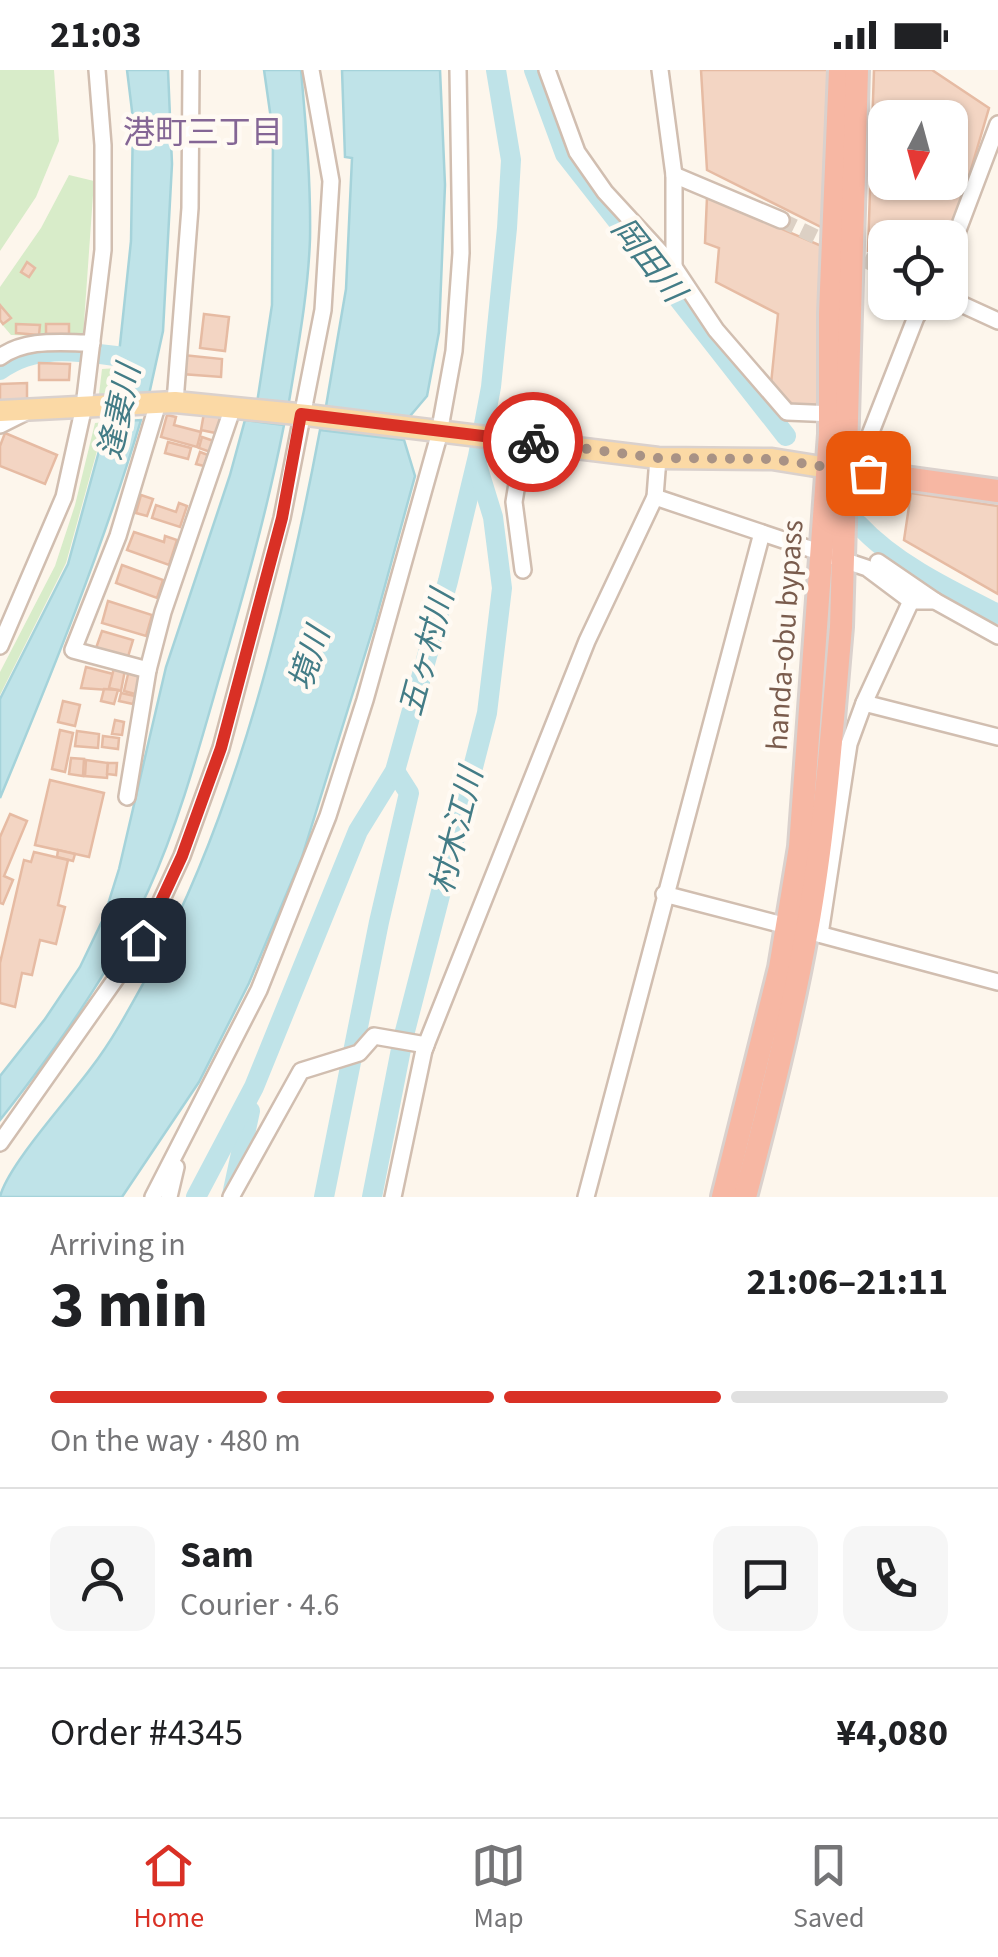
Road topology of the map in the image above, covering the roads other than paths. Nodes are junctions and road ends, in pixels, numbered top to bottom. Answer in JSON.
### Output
{"nodes":[{"id":1,"x":97,"y":70,"type":"edge"},
{"id":2,"x":191,"y":70,"type":"edge"},
{"id":3,"x":311,"y":70,"type":"edge"},
{"id":4,"x":458,"y":70,"type":"edge"},
{"id":5,"x":547,"y":70,"type":"edge"},
{"id":6,"x":660,"y":70,"type":"edge"},
{"id":7,"x":840,"y":70,"type":"edge"},
{"id":8,"x":857,"y":70,"type":"edge"},
{"id":9,"x":998,"y":124,"type":"edge"},
{"id":10,"x":674,"y":175,"type":"junction"},
{"id":11,"x":781,"y":220,"type":"tunnel mouth"},
{"id":12,"x":962,"y":220,"type":"edge"},
{"id":13,"x":674,"y":267,"type":"junction"},
{"id":14,"x":968,"y":307,"type":"edge"},
{"id":15,"x":915,"y":320,"type":"edge"},
{"id":16,"x":998,"y":321,"type":"edge"},
{"id":17,"x":92,"y":344,"type":"junction"},
{"id":18,"x":0,"y":357,"type":"edge"},
{"id":19,"x":85,"y":400,"type":"junction"},
{"id":20,"x":166,"y":402,"type":"junction"},
{"id":21,"x":236,"y":408,"type":"junction"},
{"id":22,"x":30,"y":410,"type":"junction"},
{"id":23,"x":0,"y":412,"type":"edge"},
{"id":24,"x":301,"y":414,"type":"junction"},
{"id":25,"x":838,"y":414,"type":"junction"},
{"id":26,"x":0,"y":425,"type":"edge"},
{"id":27,"x":439,"y":431,"type":"junction"},
{"id":28,"x":524,"y":440,"type":"junction"},
{"id":29,"x":658,"y":458,"type":"junction"},
{"id":30,"x":847,"y":470,"type":"junction"},
{"id":31,"x":998,"y":491,"type":"edge"},
{"id":32,"x":655,"y":496,"type":"junction"},
{"id":33,"x":762,"y":533,"type":"junction"},
{"id":34,"x":832,"y":555,"type":"junction"},
{"id":35,"x":878,"y":562,"type":"dead end"},
{"id":36,"x":523,"y":570,"type":"dead end"},
{"id":37,"x":911,"y":601,"type":"junction"},
{"id":38,"x":934,"y":601,"type":"junction"},
{"id":39,"x":4,"y":626,"type":"edge"},
{"id":40,"x":998,"y":636,"type":"edge"},
{"id":41,"x":0,"y":646,"type":"edge"},
{"id":42,"x":148,"y":670,"type":"junction"},
{"id":43,"x":864,"y":703,"type":"junction"},
{"id":44,"x":998,"y":737,"type":"edge"},
{"id":45,"x":126,"y":797,"type":"dead end"},
{"id":46,"x":664,"y":894,"type":"junction"},
{"id":47,"x":805,"y":930,"type":"junction"},
{"id":48,"x":998,"y":982,"type":"edge"},
{"id":49,"x":424,"y":1050,"type":"junction"},
{"id":50,"x":183,"y":1140,"type":"junction"},
{"id":51,"x":0,"y":1143,"type":"edge"},
{"id":52,"x":153,"y":1197,"type":"edge"},
{"id":53,"x":169,"y":1197,"type":"edge"},
{"id":54,"x":231,"y":1197,"type":"edge"},
{"id":55,"x":393,"y":1197,"type":"edge"},
{"id":56,"x":586,"y":1197,"type":"edge"},
{"id":57,"x":723,"y":1197,"type":"edge"},
{"id":58,"x":744,"y":1197,"type":"edge"}],
"edges":[{"from":1,"to":17,"type":"street"},
{"from":2,"to":20,"type":"street"},
{"from":3,"to":24,"type":"street"},
{"from":4,"to":27,"type":"street"},
{"from":5,"to":13,"type":"street"},
{"from":6,"to":10,"type":"street"},
{"from":7,"to":25,"type":"highway","name":"handa-obu bypass"},
{"from":8,"to":25,"type":"highway","name":"handa-obu bypass"},
{"from":9,"to":12,"type":"street"},
{"from":10,"to":11,"type":"street"},
{"from":10,"to":13,"type":"street"},
{"from":13,"to":25,"type":"street"},
{"from":14,"to":16,"type":"street"},
{"from":15,"to":30,"type":"street"},
{"from":17,"to":18,"type":"street"},
{"from":17,"to":19,"type":"street"},
{"from":19,"to":20,"type":"main road"},
{"from":19,"to":22,"type":"main road"},
{"from":19,"to":39,"type":"street"},
{"from":20,"to":21,"type":"main road"},
{"from":20,"to":42,"type":"street"},
{"from":21,"to":24,"type":"main road"},
{"from":21,"to":42,"type":"street"},
{"from":22,"to":23,"type":"main road"},
{"from":22,"to":26,"type":"street"},
{"from":24,"to":27,"type":"main road"},
{"from":24,"to":51,"type":"street"},
{"from":25,"to":30,"type":"highway","name":"handa-obu bypass"},
{"from":27,"to":28,"type":"main road"},
{"from":27,"to":50,"type":"street"},
{"from":28,"to":29,"type":"main road"},
{"from":28,"to":36,"type":"street"},
{"from":29,"to":30,"type":"main road"},
{"from":29,"to":32,"type":"street"},
{"from":30,"to":31,"type":"highway"},
{"from":30,"to":34,"type":"highway","name":"handa-obu bypass"},
{"from":32,"to":33,"type":"street"},
{"from":32,"to":49,"type":"street"},
{"from":33,"to":34,"type":"street"},
{"from":33,"to":46,"type":"street"},
{"from":34,"to":37,"type":"street"},
{"from":34,"to":47,"type":"highway","name":"handa-obu bypass"},
{"from":35,"to":38,"type":"street"},
{"from":37,"to":38,"type":"street"},
{"from":37,"to":43,"type":"street"},
{"from":38,"to":40,"type":"street"},
{"from":39,"to":41,"type":"street"},
{"from":42,"to":45,"type":"street"},
{"from":43,"to":44,"type":"street"},
{"from":43,"to":47,"type":"street"},
{"from":46,"to":47,"type":"street"},
{"from":46,"to":56,"type":"street"},
{"from":47,"to":48,"type":"street"},
{"from":47,"to":57,"type":"highway","name":"handa-obu bypass"},
{"from":47,"to":58,"type":"highway","name":"handa-obu bypass"},
{"from":49,"to":54,"type":"street"},
{"from":49,"to":55,"type":"street"},
{"from":50,"to":52,"type":"street"},
{"from":50,"to":53,"type":"street"}]}
